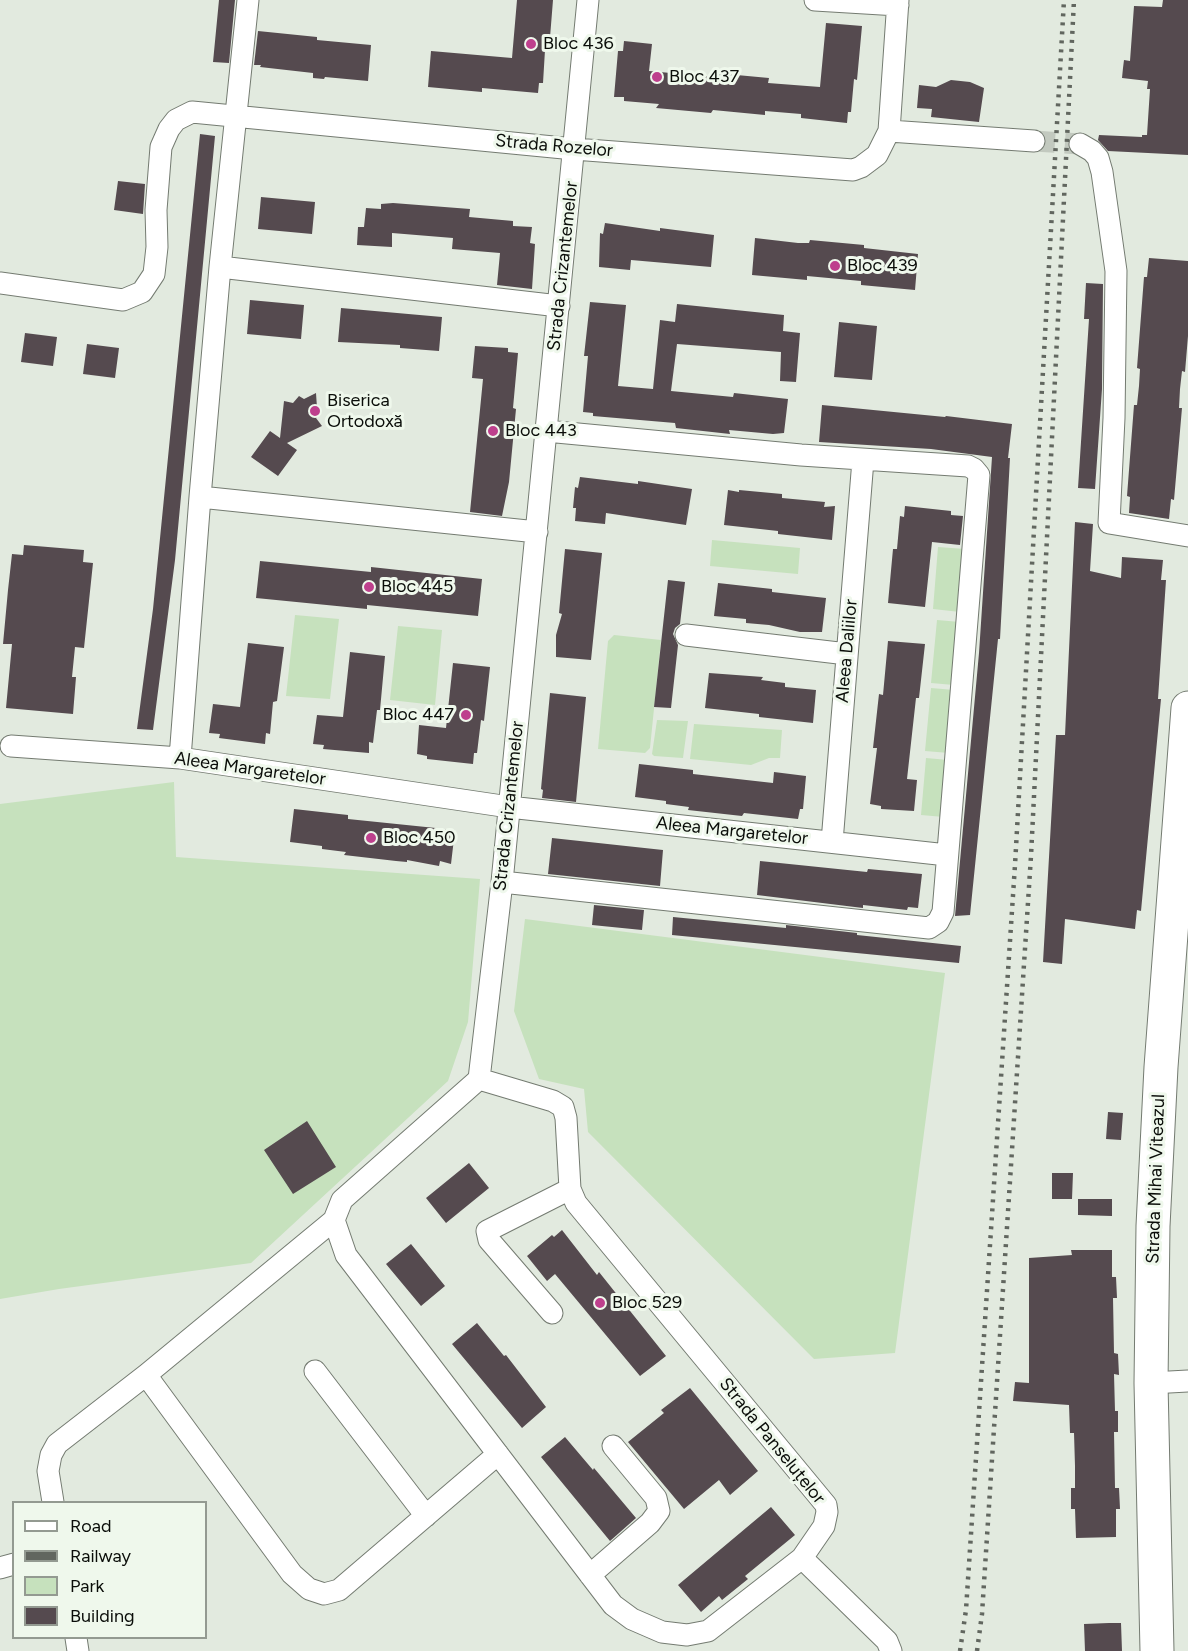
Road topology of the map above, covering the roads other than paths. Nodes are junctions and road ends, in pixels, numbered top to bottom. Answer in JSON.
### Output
{"nodes":[{"id":1,"x":248,"y":0,"type":"edge"},
{"id":2,"x":588,"y":0,"type":"edge"},
{"id":3,"x":815,"y":0,"type":"edge"},
{"id":4,"x":898,"y":3,"type":"edge"},
{"id":5,"x":237,"y":116,"type":"junction"},
{"id":6,"x":889,"y":131,"type":"junction"},
{"id":7,"x":1034,"y":141,"type":"tunnel mouth"},
{"id":8,"x":1080,"y":144,"type":"tunnel mouth"},
{"id":9,"x":574,"y":149,"type":"junction"},
{"id":10,"x":220,"y":267,"type":"junction"},
{"id":11,"x":0,"y":283,"type":"edge"},
{"id":12,"x":559,"y":306,"type":"junction"},
{"id":13,"x":546,"y":431,"type":"junction"},
{"id":14,"x":863,"y":460,"type":"junction"},
{"id":15,"x":200,"y":497,"type":"junction"},
{"id":16,"x":537,"y":532,"type":"junction"},
{"id":17,"x":1188,"y":536,"type":"edge"},
{"id":18,"x":686,"y":635,"type":"dead end"},
{"id":19,"x":847,"y":654,"type":"junction"},
{"id":20,"x":1188,"y":708,"type":"edge"},
{"id":21,"x":11,"y":746,"type":"dead end"},
{"id":22,"x":180,"y":758,"type":"junction"},
{"id":23,"x":1186,"y":761,"type":"edge"},
{"id":24,"x":509,"y":807,"type":"junction"},
{"id":25,"x":832,"y":842,"type":"junction"},
{"id":26,"x":947,"y":855,"type":"junction"},
{"id":27,"x":502,"y":882,"type":"junction"},
{"id":28,"x":479,"y":1079,"type":"junction"},
{"id":29,"x":570,"y":1189,"type":"junction"},
{"id":30,"x":334,"y":1220,"type":"junction"},
{"id":31,"x":552,"y":1313,"type":"dead end"},
{"id":32,"x":315,"y":1371,"type":"dead end"},
{"id":33,"x":146,"y":1375,"type":"junction"},
{"id":34,"x":1188,"y":1381,"type":"edge"},
{"id":35,"x":1151,"y":1383,"type":"junction"},
{"id":36,"x":613,"y":1446,"type":"dead end"},
{"id":37,"x":498,"y":1454,"type":"junction"},
{"id":38,"x":53,"y":1501,"type":"edge"},
{"id":39,"x":426,"y":1516,"type":"junction"},
{"id":40,"x":802,"y":1558,"type":"junction"},
{"id":41,"x":590,"y":1575,"type":"junction"},
{"id":42,"x":891,"y":1651,"type":"edge"},
{"id":43,"x":1157,"y":1651,"type":"edge"}],
"edges":[{"from":1,"to":5,"type":"street"},
{"from":2,"to":9,"type":"street","name":"Strada Crizantemelor"},
{"from":3,"to":4,"type":"street"},
{"from":4,"to":6,"type":"street"},
{"from":5,"to":9,"type":"street","name":"Strada Rozelor"},
{"from":5,"to":10,"type":"street"},
{"from":5,"to":11,"type":"street","name":"Strada Rozelor"},
{"from":6,"to":7,"type":"street"},
{"from":6,"to":9,"type":"street","name":"Strada Rozelor"},
{"from":8,"to":17,"type":"street"},
{"from":9,"to":12,"type":"street","name":"Strada Crizantemelor"},
{"from":10,"to":12,"type":"street"},
{"from":10,"to":15,"type":"street"},
{"from":12,"to":13,"type":"street","name":"Strada Crizantemelor"},
{"from":13,"to":14,"type":"street"},
{"from":13,"to":16,"type":"street","name":"Strada Crizantemelor"},
{"from":14,"to":19,"type":"street","name":"Aleea Daliilor"},
{"from":14,"to":26,"type":"street"},
{"from":15,"to":16,"type":"street"},
{"from":15,"to":22,"type":"street"},
{"from":16,"to":24,"type":"street","name":"Strada Crizantemelor"},
{"from":18,"to":19,"type":"street"},
{"from":19,"to":25,"type":"street","name":"Aleea Daliilor"},
{"from":20,"to":23,"type":"highway","name":"Strada Mihai Viteazul"},
{"from":21,"to":22,"type":"street","name":"Aleea Margaretelor"},
{"from":22,"to":24,"type":"street","name":"Aleea Margaretelor"},
{"from":23,"to":35,"type":"highway","name":"Strada Mihai Viteazul"},
{"from":24,"to":25,"type":"street","name":"Aleea Margaretelor"},
{"from":24,"to":27,"type":"street","name":"Strada Crizantemelor"},
{"from":25,"to":26,"type":"street","name":"Aleea Margaretelor"},
{"from":26,"to":27,"type":"street"},
{"from":27,"to":28,"type":"street","name":"Strada Crizantemelor"},
{"from":28,"to":29,"type":"street","name":"Strada Panseluțelor"},
{"from":28,"to":30,"type":"street"},
{"from":29,"to":31,"type":"street"},
{"from":29,"to":40,"type":"street","name":"Strada Panseluțelor"},
{"from":30,"to":33,"type":"street"},
{"from":30,"to":37,"type":"street","name":"Strada Panseluțelor"},
{"from":32,"to":39,"type":"street"},
{"from":33,"to":38,"type":"street"},
{"from":33,"to":39,"type":"street"},
{"from":34,"to":35,"type":"street"},
{"from":35,"to":43,"type":"highway","name":"Strada Mihai Viteazul"},
{"from":36,"to":41,"type":"street"},
{"from":37,"to":39,"type":"street"},
{"from":37,"to":41,"type":"street","name":"Strada Panseluțelor"},
{"from":40,"to":41,"type":"street","name":"Strada Panseluțelor"},
{"from":40,"to":42,"type":"street"}]}
